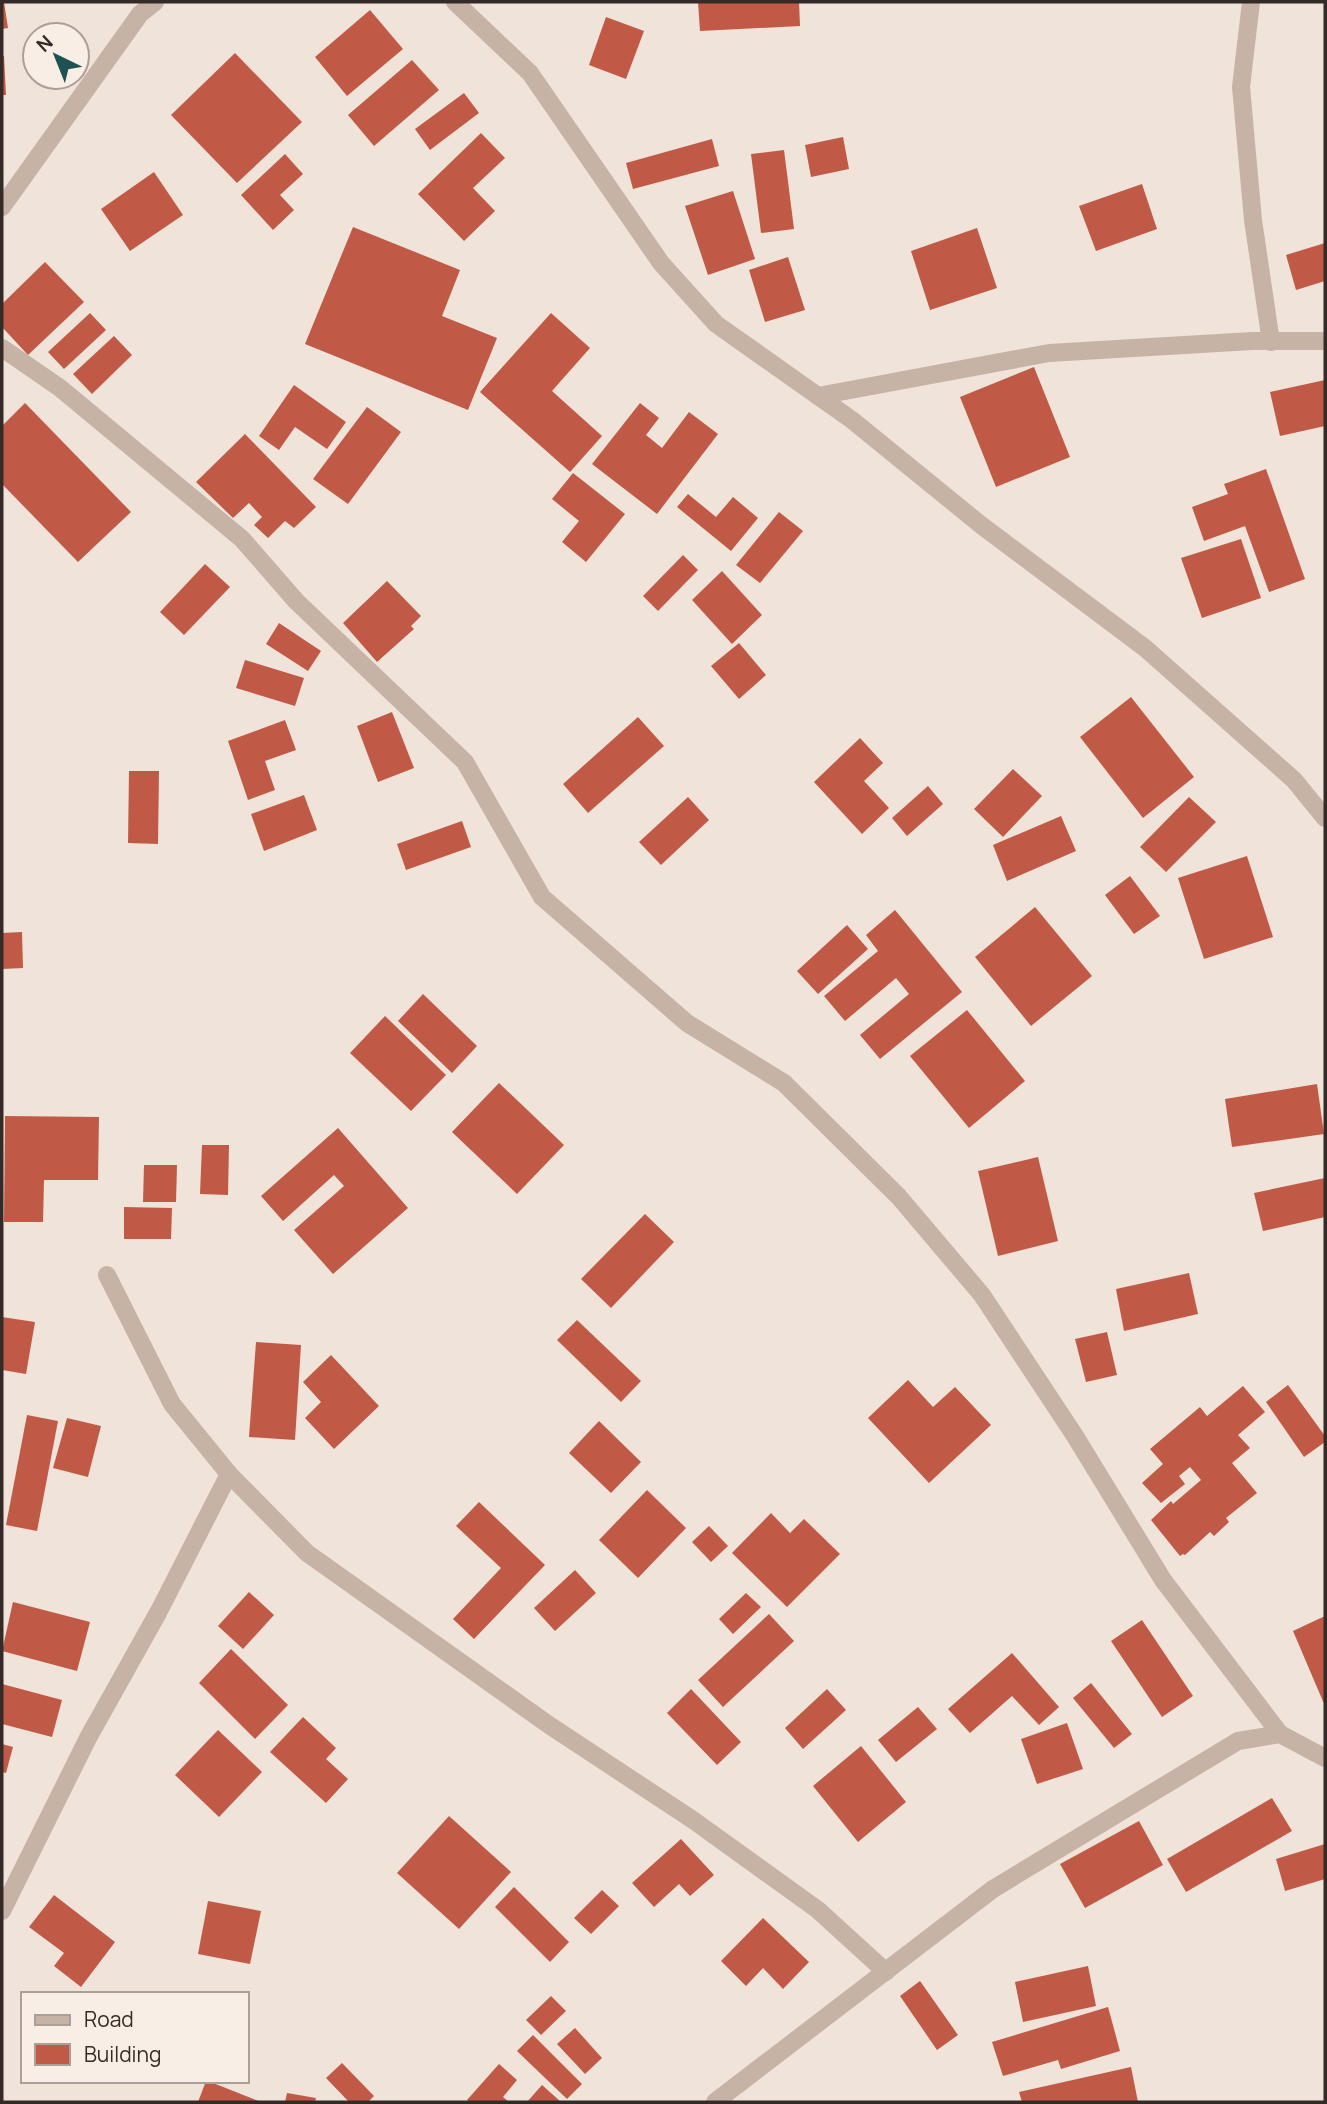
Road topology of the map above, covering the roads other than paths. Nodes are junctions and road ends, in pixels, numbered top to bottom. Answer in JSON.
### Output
{"nodes":[{"id":1,"x":155,"y":2,"type":"edge"},
{"id":2,"x":455,"y":2,"type":"edge"},
{"id":3,"x":1251,"y":2,"type":"edge"},
{"id":4,"x":2,"y":207,"type":"edge"},
{"id":5,"x":1272,"y":341,"type":"junction"},
{"id":6,"x":1325,"y":341,"type":"edge"},
{"id":7,"x":2,"y":348,"type":"edge"},
{"id":8,"x":818,"y":396,"type":"junction"},
{"id":9,"x":1325,"y":818,"type":"edge"},
{"id":10,"x":107,"y":1275,"type":"dead end"},
{"id":11,"x":229,"y":1474,"type":"junction"},
{"id":12,"x":1280,"y":1734,"type":"junction"},
{"id":13,"x":1325,"y":1758,"type":"edge"},
{"id":14,"x":2,"y":1911,"type":"edge"},
{"id":15,"x":886,"y":1972,"type":"junction"},
{"id":16,"x":715,"y":2102,"type":"edge"}],
"edges":[{"from":1,"to":4,"type":"street"},
{"from":2,"to":8,"type":"street"},
{"from":3,"to":5,"type":"street"},
{"from":5,"to":6,"type":"street"},
{"from":5,"to":8,"type":"street"},
{"from":7,"to":12,"type":"street"},
{"from":8,"to":9,"type":"street"},
{"from":10,"to":11,"type":"street"},
{"from":11,"to":14,"type":"street"},
{"from":11,"to":15,"type":"street"},
{"from":12,"to":13,"type":"street"},
{"from":12,"to":15,"type":"street"},
{"from":15,"to":16,"type":"street"}]}
